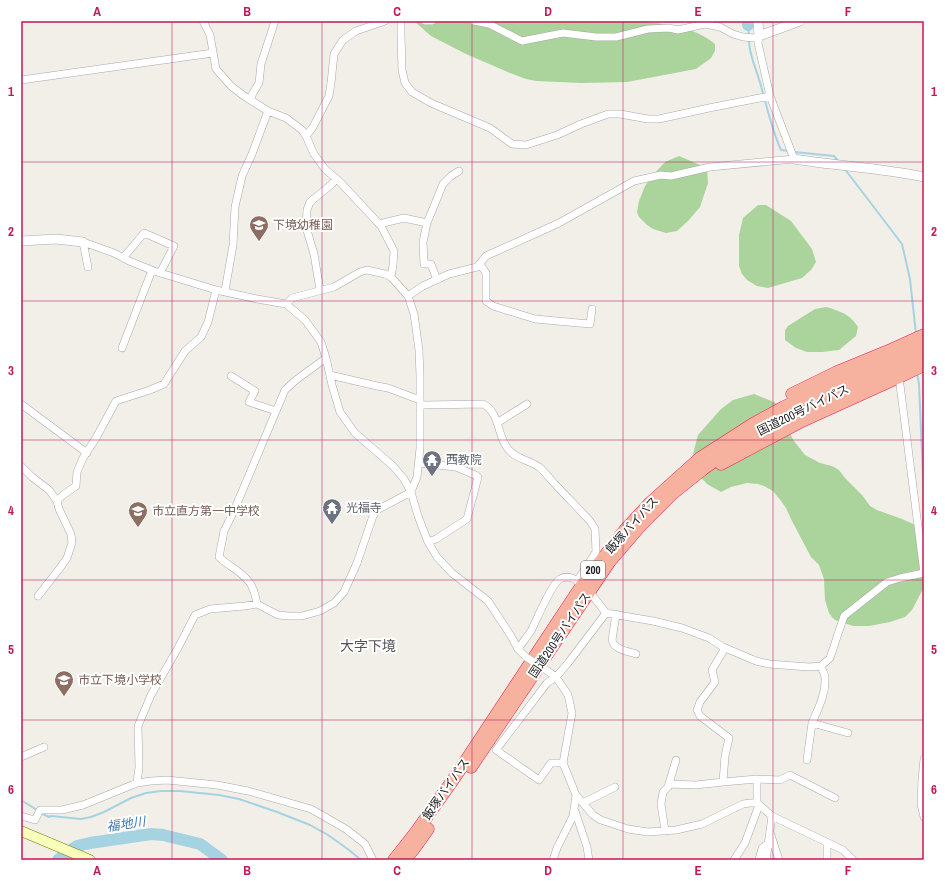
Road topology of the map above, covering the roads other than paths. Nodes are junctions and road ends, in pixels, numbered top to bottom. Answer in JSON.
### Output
{"nodes":[{"id":1,"x":203,"y":21,"type":"edge"},
{"id":2,"x":275,"y":21,"type":"edge"},
{"id":3,"x":385,"y":21,"type":"edge"},
{"id":4,"x":401,"y":21,"type":"edge"},
{"id":5,"x":425,"y":21,"type":"edge"},
{"id":6,"x":432,"y":21,"type":"edge"},
{"id":7,"x":474,"y":21,"type":"edge"},
{"id":8,"x":758,"y":21,"type":"edge"},
{"id":9,"x":800,"y":21,"type":"edge"},
{"id":10,"x":759,"y":36,"type":"junction"},
{"id":11,"x":213,"y":54,"type":"junction"},
{"id":12,"x":21,"y":80,"type":"edge"},
{"id":13,"x":770,"y":96,"type":"junction"},
{"id":14,"x":250,"y":100,"type":"junction"},
{"id":15,"x":268,"y":111,"type":"junction"},
{"id":16,"x":306,"y":136,"type":"junction"},
{"id":17,"x":794,"y":159,"type":"junction"},
{"id":18,"x":459,"y":171,"type":"dead end"},
{"id":19,"x":924,"y":177,"type":"edge"},
{"id":20,"x":336,"y":178,"type":"junction"},
{"id":21,"x":427,"y":223,"type":"junction"},
{"id":22,"x":380,"y":224,"type":"junction"},
{"id":23,"x":21,"y":241,"type":"edge"},
{"id":24,"x":83,"y":242,"type":"junction"},
{"id":25,"x":123,"y":258,"type":"junction"},
{"id":26,"x":480,"y":264,"type":"junction"},
{"id":27,"x":88,"y":267,"type":"dead end"},
{"id":28,"x":152,"y":270,"type":"junction"},
{"id":29,"x":160,"y":273,"type":"junction"},
{"id":30,"x":391,"y":277,"type":"junction"},
{"id":31,"x":437,"y":280,"type":"junction"},
{"id":32,"x":216,"y":290,"type":"junction"},
{"id":33,"x":320,"y":290,"type":"junction"},
{"id":34,"x":225,"y":291,"type":"junction"},
{"id":35,"x":408,"y":296,"type":"junction"},
{"id":36,"x":286,"y":304,"type":"junction"},
{"id":37,"x":592,"y":309,"type":"dead end"},
{"id":38,"x":924,"y":335,"type":"edge"},
{"id":39,"x":924,"y":345,"type":"edge"},
{"id":40,"x":122,"y":348,"type":"dead end"},
{"id":41,"x":924,"y":354,"type":"edge"},
{"id":42,"x":326,"y":358,"type":"junction"},
{"id":43,"x":924,"y":365,"type":"edge"},
{"id":44,"x":875,"y":371,"type":"junction"},
{"id":45,"x":330,"y":375,"type":"junction"},
{"id":46,"x":232,"y":376,"type":"dead end"},
{"id":47,"x":899,"y":377,"type":"junction"},
{"id":48,"x":420,"y":402,"type":"junction"},
{"id":49,"x":21,"y":404,"type":"edge"},
{"id":50,"x":527,"y":404,"type":"dead end"},
{"id":51,"x":276,"y":411,"type":"junction"},
{"id":52,"x":498,"y":423,"type":"junction"},
{"id":53,"x":87,"y":453,"type":"junction"},
{"id":54,"x":700,"y":458,"type":"junction"},
{"id":55,"x":419,"y":463,"type":"junction"},
{"id":56,"x":21,"y":466,"type":"edge"},
{"id":57,"x":693,"y":478,"type":"junction"},
{"id":58,"x":412,"y":492,"type":"junction"},
{"id":59,"x":57,"y":501,"type":"junction"},
{"id":60,"x":428,"y":542,"type":"junction"},
{"id":61,"x":924,"y":573,"type":"edge"},
{"id":62,"x":583,"y":586,"type":"junction"},
{"id":63,"x":38,"y":596,"type":"dead end"},
{"id":64,"x":257,"y":604,"type":"junction"},
{"id":65,"x":606,"y":612,"type":"junction"},
{"id":66,"x":616,"y":614,"type":"junction"},
{"id":67,"x":725,"y":648,"type":"junction"},
{"id":68,"x":518,"y":649,"type":"junction"},
{"id":69,"x":636,"y":654,"type":"dead end"},
{"id":70,"x":820,"y":666,"type":"junction"},
{"id":71,"x":556,"y":677,"type":"junction"},
{"id":72,"x":812,"y":724,"type":"junction"},
{"id":73,"x":848,"y":733,"type":"dead end"},
{"id":74,"x":44,"y":747,"type":"dead end"},
{"id":75,"x":21,"y":757,"type":"edge"},
{"id":76,"x":924,"y":759,"type":"edge"},
{"id":77,"x":676,"y":760,"type":"dead end"},
{"id":78,"x":807,"y":760,"type":"dead end"},
{"id":79,"x":563,"y":763,"type":"junction"},
{"id":80,"x":757,"y":779,"type":"junction"},
{"id":81,"x":723,"y":782,"type":"junction"},
{"id":82,"x":137,"y":783,"type":"junction"},
{"id":83,"x":669,"y":784,"type":"junction"},
{"id":84,"x":615,"y":787,"type":"dead end"},
{"id":85,"x":576,"y":795,"type":"junction"},
{"id":86,"x":835,"y":798,"type":"dead end"},
{"id":87,"x":583,"y":803,"type":"junction"},
{"id":88,"x":758,"y":804,"type":"junction"},
{"id":89,"x":575,"y":809,"type":"junction"},
{"id":90,"x":21,"y":816,"type":"edge"},
{"id":91,"x":772,"y":816,"type":"junction"},
{"id":92,"x":924,"y":817,"type":"edge"},
{"id":93,"x":770,"y":830,"type":"junction"},
{"id":94,"x":665,"y":831,"type":"junction"},
{"id":95,"x":21,"y":832,"type":"edge"},
{"id":96,"x":827,"y":842,"type":"junction"},
{"id":97,"x":768,"y":844,"type":"junction"},
{"id":98,"x":90,"y":860,"type":"edge"},
{"id":99,"x":373,"y":860,"type":"edge"},
{"id":100,"x":394,"y":860,"type":"edge"},
{"id":101,"x":404,"y":860,"type":"edge"},
{"id":102,"x":553,"y":860,"type":"edge"},
{"id":103,"x":589,"y":860,"type":"edge"},
{"id":104,"x":734,"y":860,"type":"edge"},
{"id":105,"x":759,"y":860,"type":"edge"},
{"id":106,"x":766,"y":860,"type":"edge"},
{"id":107,"x":779,"y":860,"type":"edge"},
{"id":108,"x":827,"y":860,"type":"edge"},
{"id":109,"x":853,"y":860,"type":"edge"}],
"edges":[{"from":1,"to":11,"type":"street"},
{"from":2,"to":14,"type":"street"},
{"from":3,"to":16,"type":"street"},
{"from":4,"to":13,"type":"street"},
{"from":5,"to":6,"type":"street"},
{"from":7,"to":10,"type":"street"},
{"from":8,"to":10,"type":"street"},
{"from":9,"to":10,"type":"street"},
{"from":10,"to":13,"type":"street"},
{"from":11,"to":12,"type":"street"},
{"from":11,"to":14,"type":"street"},
{"from":13,"to":17,"type":"street"},
{"from":14,"to":15,"type":"street"},
{"from":15,"to":16,"type":"street"},
{"from":15,"to":34,"type":"street"},
{"from":16,"to":20,"type":"street"},
{"from":17,"to":19,"type":"street"},
{"from":17,"to":26,"type":"street"},
{"from":18,"to":21,"type":"street"},
{"from":20,"to":22,"type":"street"},
{"from":20,"to":33,"type":"street"},
{"from":21,"to":22,"type":"street"},
{"from":21,"to":31,"type":"street"},
{"from":22,"to":30,"type":"street"},
{"from":23,"to":24,"type":"street"},
{"from":24,"to":25,"type":"street"},
{"from":24,"to":27,"type":"street"},
{"from":25,"to":28,"type":"street"},
{"from":25,"to":29,"type":"street"},
{"from":26,"to":31,"type":"street"},
{"from":26,"to":37,"type":"street"},
{"from":28,"to":29,"type":"street"},
{"from":28,"to":40,"type":"street"},
{"from":29,"to":32,"type":"street"},
{"from":30,"to":33,"type":"street"},
{"from":30,"to":35,"type":"street"},
{"from":31,"to":35,"type":"street"},
{"from":32,"to":34,"type":"street"},
{"from":32,"to":53,"type":"street"},
{"from":33,"to":36,"type":"street"},
{"from":34,"to":36,"type":"street"},
{"from":35,"to":48,"type":"street"},
{"from":36,"to":42,"type":"street"},
{"from":38,"to":54,"type":"highway"},
{"from":39,"to":44,"type":"highway","number":"200"},
{"from":41,"to":44,"type":"highway","number":"200"},
{"from":42,"to":45,"type":"street"},
{"from":42,"to":51,"type":"street"},
{"from":43,"to":47,"type":"highway"},
{"from":44,"to":54,"type":"highway","name":"飯塚バイパス","number":"200"},
{"from":44,"to":57,"type":"highway","name":"国道200号バイパス","number":"200"},
{"from":45,"to":48,"type":"street"},
{"from":45,"to":58,"type":"street"},
{"from":46,"to":51,"type":"street"},
{"from":47,"to":57,"type":"highway"},
{"from":47,"to":61,"type":"street"},
{"from":48,"to":52,"type":"street"},
{"from":48,"to":55,"type":"street"},
{"from":49,"to":53,"type":"street"},
{"from":50,"to":52,"type":"street"},
{"from":51,"to":64,"type":"street"},
{"from":52,"to":62,"type":"street"},
{"from":53,"to":59,"type":"street"},
{"from":54,"to":62,"type":"highway","name":"飯塚バイパス","number":"200"},
{"from":55,"to":58,"type":"street"},
{"from":55,"to":60,"type":"street"},
{"from":56,"to":59,"type":"street"},
{"from":57,"to":62,"type":"highway","name":"国道200号バイパス","number":"200"},
{"from":58,"to":60,"type":"street"},
{"from":58,"to":64,"type":"street"},
{"from":59,"to":63,"type":"street"},
{"from":60,"to":68,"type":"street"},
{"from":61,"to":70,"type":"street"},
{"from":62,"to":65,"type":"street"},
{"from":62,"to":68,"type":"street"},
{"from":62,"to":100,"type":"highway","name":"飯塚バイパス","number":"200"},
{"from":62,"to":101,"type":"highway","name":"国道200号バイパス","number":"200"},
{"from":64,"to":82,"type":"street"},
{"from":65,"to":66,"type":"street"},
{"from":65,"to":71,"type":"street"},
{"from":66,"to":67,"type":"street"},
{"from":66,"to":69,"type":"street"},
{"from":67,"to":70,"type":"street"},
{"from":67,"to":81,"type":"street"},
{"from":68,"to":71,"type":"street","bridge":true},
{"from":70,"to":72,"type":"street"},
{"from":71,"to":79,"type":"street"},
{"from":71,"to":79,"type":"street"},
{"from":72,"to":73,"type":"street"},
{"from":72,"to":78,"type":"street"},
{"from":74,"to":75,"type":"street"},
{"from":76,"to":92,"type":"street"},
{"from":77,"to":83,"type":"street"},
{"from":79,"to":85,"type":"street"},
{"from":80,"to":81,"type":"street"},
{"from":80,"to":86,"type":"street"},
{"from":80,"to":88,"type":"street"},
{"from":81,"to":83,"type":"street"},
{"from":82,"to":90,"type":"street"},
{"from":82,"to":99,"type":"street"},
{"from":83,"to":94,"type":"street"},
{"from":84,"to":87,"type":"street"},
{"from":85,"to":87,"type":"street"},
{"from":85,"to":89,"type":"street"},
{"from":87,"to":94,"type":"street"},
{"from":88,"to":91,"type":"street"},
{"from":88,"to":94,"type":"street"},
{"from":88,"to":104,"type":"street"},
{"from":89,"to":102,"type":"street"},
{"from":89,"to":103,"type":"street"},
{"from":91,"to":93,"type":"street"},
{"from":91,"to":96,"type":"street"},
{"from":93,"to":97,"type":"street"},
{"from":93,"to":107,"type":"street"},
{"from":95,"to":98,"type":"main road"},
{"from":96,"to":108,"type":"street"},
{"from":96,"to":109,"type":"street"},
{"from":97,"to":105,"type":"street"},
{"from":97,"to":106,"type":"street"}]}
